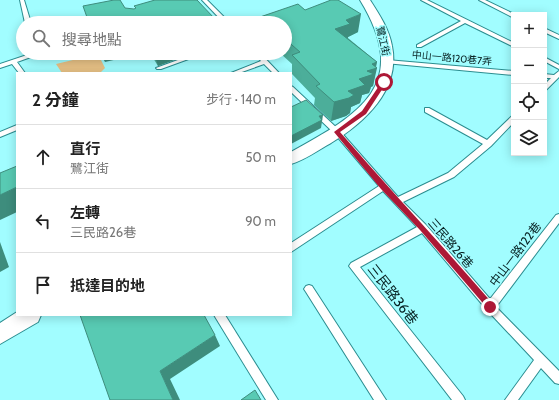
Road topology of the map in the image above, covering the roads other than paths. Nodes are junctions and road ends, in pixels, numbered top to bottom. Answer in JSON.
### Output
{"nodes":[{"id":1,"x":22,"y":0,"type":"edge"},
{"id":2,"x":204,"y":0,"type":"edge"},
{"id":3,"x":366,"y":0,"type":"edge"},
{"id":4,"x":423,"y":0,"type":"edge"},
{"id":5,"x":481,"y":0,"type":"edge"},
{"id":6,"x":511,"y":15,"type":"edge"},
{"id":7,"x":26,"y":16,"type":"edge"},
{"id":8,"x":220,"y":16,"type":"edge"},
{"id":9,"x":466,"y":21,"type":"junction"},
{"id":10,"x":547,"y":31,"type":"edge"},
{"id":11,"x":559,"y":37,"type":"edge"},
{"id":12,"x":511,"y":44,"type":"edge"},
{"id":13,"x":419,"y":46,"type":"dead end"},
{"id":14,"x":20,"y":60,"type":"edge"},
{"id":15,"x":182,"y":60,"type":"edge"},
{"id":16,"x":547,"y":60,"type":"edge"},
{"id":17,"x":265,"y":61,"type":"joint"},
{"id":18,"x":14,"y":62,"type":"junction"},
{"id":19,"x":387,"y":62,"type":"junction"},
{"id":20,"x":0,"y":66,"type":"edge"},
{"id":21,"x":559,"y":66,"type":"edge"},
{"id":22,"x":159,"y":68,"type":"dead end"},
{"id":23,"x":21,"y":72,"type":"edge"},
{"id":24,"x":237,"y":72,"type":"edge"},
{"id":25,"x":275,"y":72,"type":"edge"},
{"id":26,"x":511,"y":73,"type":"edge"},
{"id":27,"x":557,"y":75,"type":"edge"},
{"id":28,"x":547,"y":76,"type":"edge"},
{"id":29,"x":547,"y":86,"type":"edge"},
{"id":30,"x":292,"y":90,"type":"edge"},
{"id":31,"x":427,"y":110,"type":"dead end"},
{"id":32,"x":512,"y":120,"type":"edge"},
{"id":33,"x":16,"y":127,"type":"edge"},
{"id":34,"x":337,"y":132,"type":"junction"},
{"id":35,"x":0,"y":135,"type":"edge"},
{"id":36,"x":488,"y":144,"type":"junction"},
{"id":37,"x":292,"y":158,"type":"edge"},
{"id":38,"x":384,"y":187,"type":"junction"},
{"id":39,"x":397,"y":201,"type":"junction"},
{"id":40,"x":559,"y":217,"type":"edge"},
{"id":41,"x":423,"y":228,"type":"junction"},
{"id":42,"x":292,"y":247,"type":"edge"},
{"id":43,"x":310,"y":289,"type":"dead end"},
{"id":44,"x":490,"y":307,"type":"junction"},
{"id":45,"x":29,"y":316,"type":"edge"},
{"id":46,"x":220,"y":316,"type":"edge"},
{"id":47,"x":0,"y":334,"type":"edge"},
{"id":48,"x":540,"y":360,"type":"junction"},
{"id":49,"x":559,"y":379,"type":"edge"},
{"id":50,"x":272,"y":400,"type":"edge"},
{"id":51,"x":380,"y":400,"type":"edge"},
{"id":52,"x":459,"y":400,"type":"edge"},
{"id":53,"x":512,"y":400,"type":"edge"}],
"edges":[{"from":1,"to":7,"type":"lane"},
{"from":2,"to":8,"type":"lane"},
{"from":3,"to":19,"type":"street","name":"鷺江街"},
{"from":4,"to":9,"type":"lane"},
{"from":5,"to":6,"type":"lane"},
{"from":9,"to":12,"type":"lane"},
{"from":9,"to":13,"type":"lane"},
{"from":10,"to":11,"type":"lane"},
{"from":14,"to":18,"type":"lane"},
{"from":15,"to":22,"type":"lane"},
{"from":16,"to":21,"type":"lane"},
{"from":17,"to":24,"type":"lane"},
{"from":17,"to":25,"type":"lane"},
{"from":18,"to":20,"type":"lane"},
{"from":18,"to":23,"type":"lane"},
{"from":19,"to":26,"type":"lane","name":"中山一路120巷7弄"},
{"from":19,"to":34,"type":"street","name":"鷺江街"},
{"from":27,"to":28,"type":"lane"},
{"from":27,"to":29,"type":"lane"},
{"from":30,"to":34,"type":"lane","name":"三民路26巷"},
{"from":31,"to":36,"type":"lane"},
{"from":32,"to":36,"type":"lane"},
{"from":33,"to":35,"type":"lane"},
{"from":34,"to":37,"type":"street","name":"鷺江街"},
{"from":34,"to":38,"type":"lane","name":"三民路26巷"},
{"from":36,"to":39,"type":"lane"},
{"from":38,"to":39,"type":"lane","name":"三民路26巷"},
{"from":38,"to":42,"type":"lane"},
{"from":39,"to":41,"type":"lane","name":"三民路26巷"},
{"from":40,"to":44,"type":"lane","name":"中山一路122巷"},
{"from":41,"to":44,"type":"lane","name":"三民路26巷"},
{"from":41,"to":52,"type":"lane","name":"三民路36巷"},
{"from":43,"to":51,"type":"lane"},
{"from":44,"to":48,"type":"lane","name":"三民路26巷"},
{"from":45,"to":47,"type":"street"},
{"from":46,"to":50,"type":"lane"},
{"from":48,"to":49,"type":"lane","name":"三民路26巷"},
{"from":48,"to":53,"type":"lane"}]}
